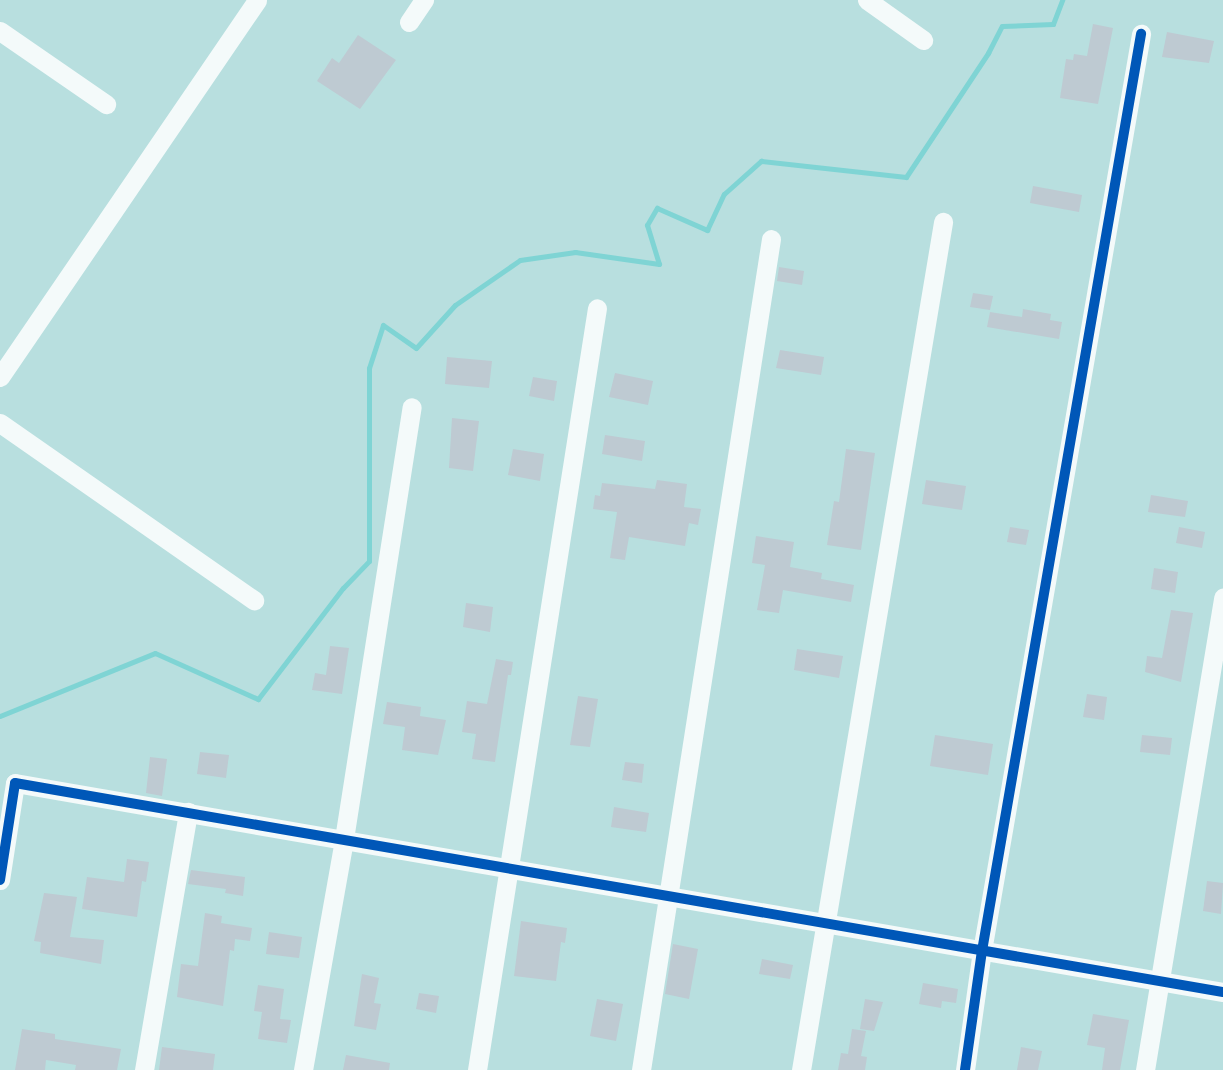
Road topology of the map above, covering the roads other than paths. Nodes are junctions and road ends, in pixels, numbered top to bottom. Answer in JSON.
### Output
{"nodes":[{"id":1,"x":257,"y":0,"type":"edge"},
{"id":2,"x":424,"y":0,"type":"edge"},
{"id":3,"x":867,"y":0,"type":"edge"},
{"id":4,"x":409,"y":22,"type":"dead end"},
{"id":5,"x":0,"y":31,"type":"edge"},
{"id":6,"x":1141,"y":34,"type":"dead end"},
{"id":7,"x":923,"y":40,"type":"dead end"},
{"id":8,"x":106,"y":104,"type":"dead end"},
{"id":9,"x":943,"y":222,"type":"dead end"},
{"id":10,"x":771,"y":239,"type":"dead end"},
{"id":11,"x":597,"y":308,"type":"dead end"},
{"id":12,"x":0,"y":377,"type":"edge"},
{"id":13,"x":412,"y":407,"type":"dead end"},
{"id":14,"x":0,"y":423,"type":"edge"},
{"id":15,"x":1223,"y":597,"type":"edge"},
{"id":16,"x":254,"y":600,"type":"dead end"},
{"id":17,"x":188,"y":813,"type":"junction"},
{"id":18,"x":344,"y":839,"type":"junction"},
{"id":19,"x":509,"y":868,"type":"junction"},
{"id":20,"x":0,"y":880,"type":"edge"},
{"id":21,"x":670,"y":896,"type":"junction"},
{"id":22,"x":824,"y":924,"type":"junction"},
{"id":23,"x":982,"y":951,"type":"junction"},
{"id":24,"x":1158,"y":981,"type":"junction"},
{"id":25,"x":1223,"y":992,"type":"edge"},
{"id":26,"x":144,"y":1070,"type":"edge"},
{"id":27,"x":303,"y":1070,"type":"edge"},
{"id":28,"x":477,"y":1070,"type":"edge"},
{"id":29,"x":641,"y":1070,"type":"edge"},
{"id":30,"x":801,"y":1070,"type":"edge"},
{"id":31,"x":965,"y":1070,"type":"edge"},
{"id":32,"x":1145,"y":1070,"type":"edge"}],
"edges":[{"from":1,"to":12,"type":"street"},
{"from":2,"to":4,"type":"street"},
{"from":3,"to":7,"type":"street"},
{"from":5,"to":8,"type":"street"},
{"from":6,"to":23,"type":"street"},
{"from":9,"to":22,"type":"street"},
{"from":10,"to":21,"type":"street"},
{"from":11,"to":19,"type":"street"},
{"from":13,"to":18,"type":"street"},
{"from":14,"to":16,"type":"street"},
{"from":15,"to":24,"type":"street"},
{"from":17,"to":18,"type":"street"},
{"from":17,"to":20,"type":"street"},
{"from":17,"to":26,"type":"street"},
{"from":18,"to":19,"type":"street"},
{"from":18,"to":27,"type":"street"},
{"from":19,"to":21,"type":"street"},
{"from":19,"to":28,"type":"street"},
{"from":21,"to":22,"type":"street"},
{"from":21,"to":29,"type":"street"},
{"from":22,"to":23,"type":"street"},
{"from":22,"to":30,"type":"street"},
{"from":23,"to":24,"type":"street"},
{"from":23,"to":31,"type":"street"},
{"from":24,"to":25,"type":"street"},
{"from":24,"to":32,"type":"street"}]}
